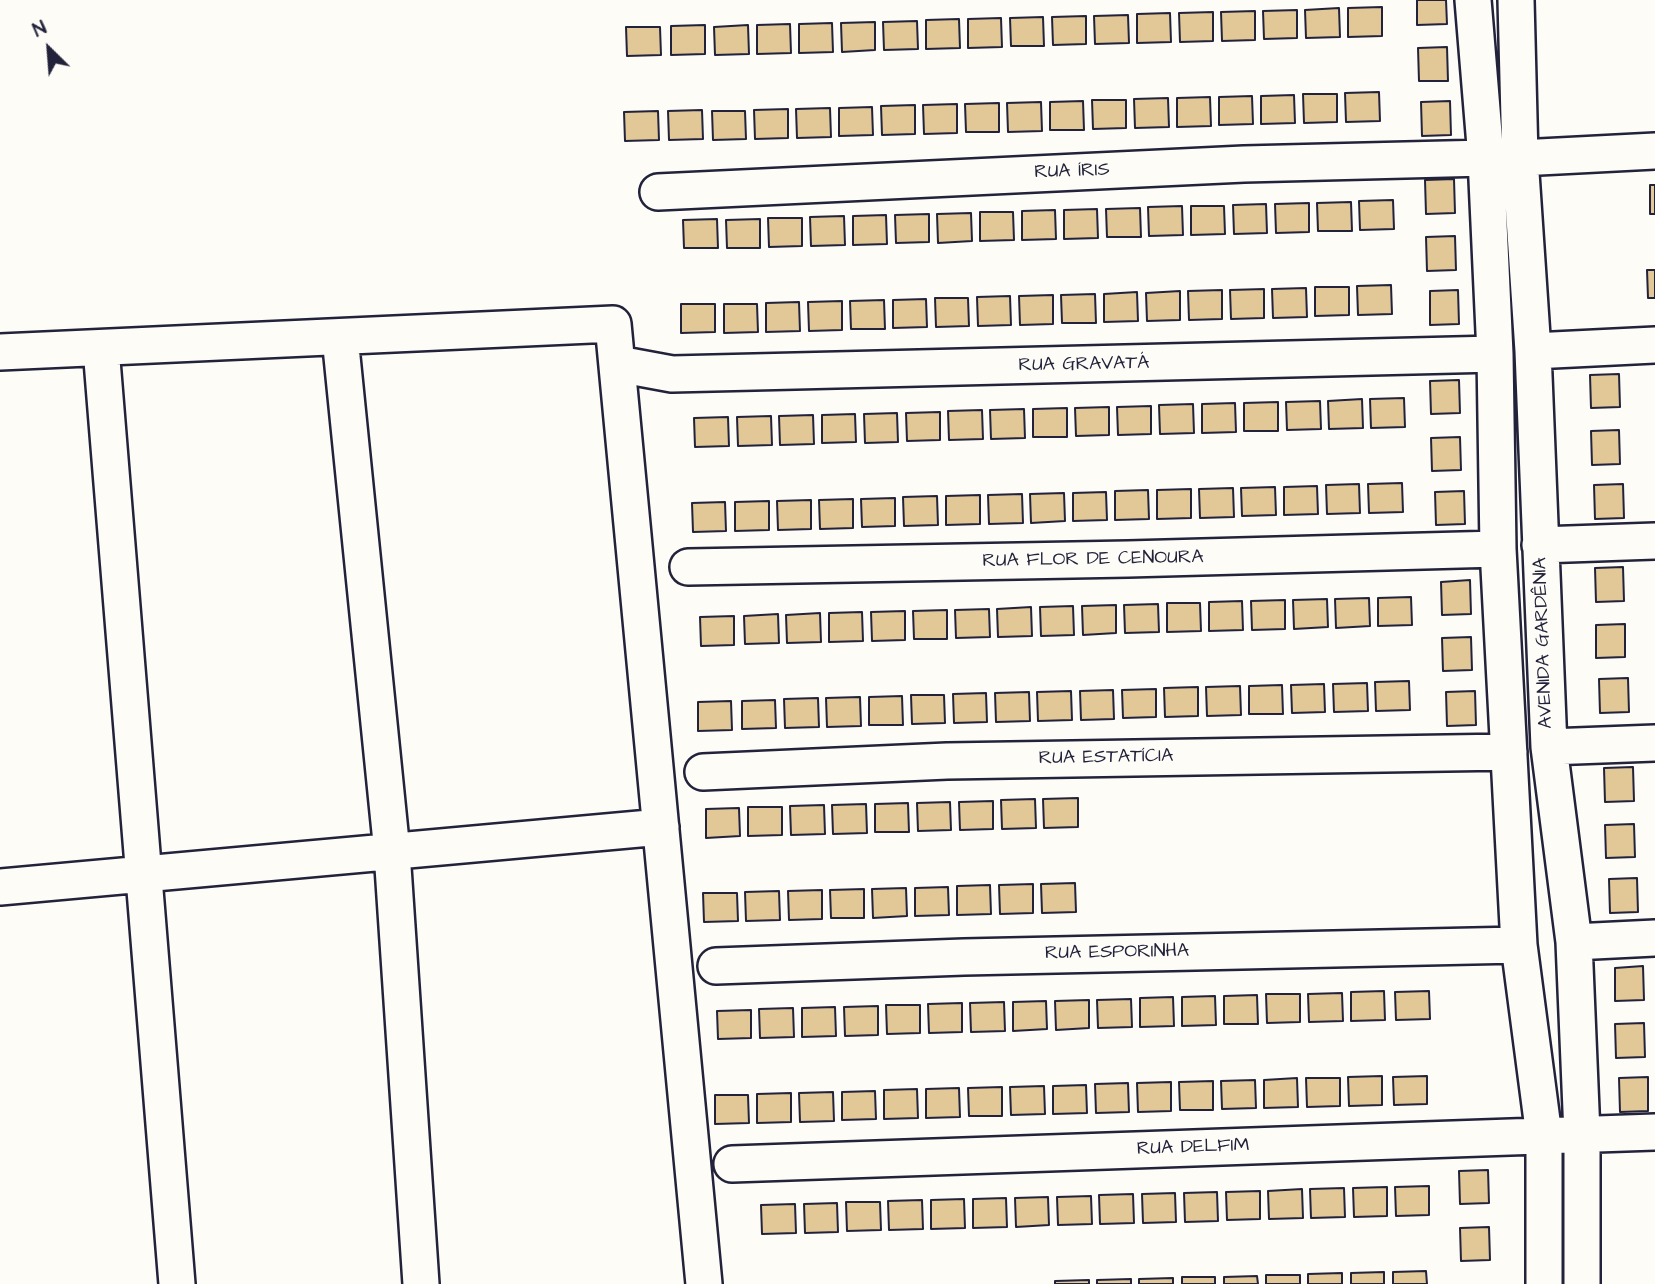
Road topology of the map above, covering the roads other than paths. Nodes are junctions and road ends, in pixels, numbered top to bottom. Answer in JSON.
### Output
{"nodes":[{"id":1,"x":1473,"y":0,"type":"edge"},
{"id":2,"x":1516,"y":0,"type":"edge"},
{"id":3,"x":1655,"y":151,"type":"edge"},
{"id":4,"x":1503,"y":158,"type":"junction"},
{"id":5,"x":658,"y":191,"type":"dead end"},
{"id":6,"x":340,"y":337,"type":"junction"},
{"id":7,"x":1655,"y":345,"type":"edge"},
{"id":8,"x":101,"y":348,"type":"junction"},
{"id":9,"x":1533,"y":351,"type":"junction"},
{"id":10,"x":0,"y":352,"type":"edge"},
{"id":11,"x":1495,"y":354,"type":"junction"},
{"id":12,"x":618,"y":364,"type":"junction"},
{"id":13,"x":1655,"y":541,"type":"edge"},
{"id":14,"x":1540,"y":545,"type":"junction"},
{"id":15,"x":1498,"y":549,"type":"junction"},
{"id":16,"x":688,"y":567,"type":"dead end"},
{"id":17,"x":1655,"y":743,"type":"edge"},
{"id":18,"x":1549,"y":747,"type":"junction"},
{"id":19,"x":1509,"y":752,"type":"junction"},
{"id":20,"x":703,"y":772,"type":"dead end"},
{"id":21,"x":661,"y":827,"type":"junction"},
{"id":22,"x":392,"y":852,"type":"junction"},
{"id":23,"x":145,"y":874,"type":"junction"},
{"id":24,"x":0,"y":887,"type":"edge"},
{"id":25,"x":1655,"y":938,"type":"edge"},
{"id":26,"x":1574,"y":942,"type":"junction"},
{"id":27,"x":1519,"y":945,"type":"junction"},
{"id":28,"x":716,"y":966,"type":"dead end"},
{"id":29,"x":1655,"y":1132,"type":"edge"},
{"id":30,"x":1582,"y":1135,"type":"junction"},
{"id":31,"x":1544,"y":1136,"type":"junction"},
{"id":32,"x":732,"y":1164,"type":"dead end"},
{"id":33,"x":177,"y":1284,"type":"edge"},
{"id":34,"x":421,"y":1284,"type":"edge"},
{"id":35,"x":704,"y":1284,"type":"edge"},
{"id":36,"x":1544,"y":1284,"type":"edge"},
{"id":37,"x":1582,"y":1284,"type":"edge"}],
"edges":[{"from":1,"to":4,"type":"street","name":"AVENIDA GARDÊNIA"},
{"from":2,"to":4,"type":"street","name":"AVENIDA GARDÊNIA"},
{"from":3,"to":4,"type":"street","name":"RUA ÍRIS"},
{"from":4,"to":5,"type":"street","name":"RUA ÍRIS"},
{"from":4,"to":9,"type":"street","name":"AVENIDA GARDÊNIA"},
{"from":4,"to":11,"type":"street","name":"AVENIDA GARDÊNIA"},
{"from":6,"to":8,"type":"street"},
{"from":6,"to":12,"type":"street"},
{"from":6,"to":22,"type":"street"},
{"from":7,"to":9,"type":"street"},
{"from":8,"to":10,"type":"street"},
{"from":8,"to":23,"type":"street"},
{"from":9,"to":14,"type":"street","name":"AVENIDA GARDÊNIA"},
{"from":11,"to":12,"type":"street","name":"RUA GRAVATÁ"},
{"from":11,"to":15,"type":"street","name":"AVENIDA GARDÊNIA"},
{"from":12,"to":21,"type":"street"},
{"from":13,"to":14,"type":"street"},
{"from":14,"to":18,"type":"street","name":"AVENIDA GARDÊNIA"},
{"from":15,"to":16,"type":"street","name":"RUA FLOR DE CENOURA"},
{"from":15,"to":19,"type":"street","name":"AVENIDA GARDÊNIA"},
{"from":17,"to":18,"type":"street"},
{"from":18,"to":26,"type":"street","name":"AVENIDA GARDÊNIA"},
{"from":19,"to":20,"type":"street","name":"RUA ESTATÍCIA"},
{"from":19,"to":27,"type":"street","name":"AVENIDA GARDÊNIA"},
{"from":21,"to":22,"type":"street"},
{"from":21,"to":35,"type":"street"},
{"from":22,"to":23,"type":"street"},
{"from":22,"to":34,"type":"street"},
{"from":23,"to":24,"type":"street"},
{"from":23,"to":33,"type":"street"},
{"from":25,"to":26,"type":"street"},
{"from":26,"to":30,"type":"street","name":"AVENIDA GARDÊNIA"},
{"from":27,"to":28,"type":"street","name":"RUA ESPORINHA"},
{"from":27,"to":31,"type":"street","name":"AVENIDA GARDÊNIA"},
{"from":29,"to":30,"type":"street","name":"RUA DELFIM"},
{"from":30,"to":31,"type":"street","name":"RUA DELFIM"},
{"from":30,"to":37,"type":"street","name":"AVENIDA GARDÊNIA"},
{"from":31,"to":32,"type":"street","name":"RUA DELFIM"},
{"from":31,"to":36,"type":"street","name":"AVENIDA GARDÊNIA"}]}
